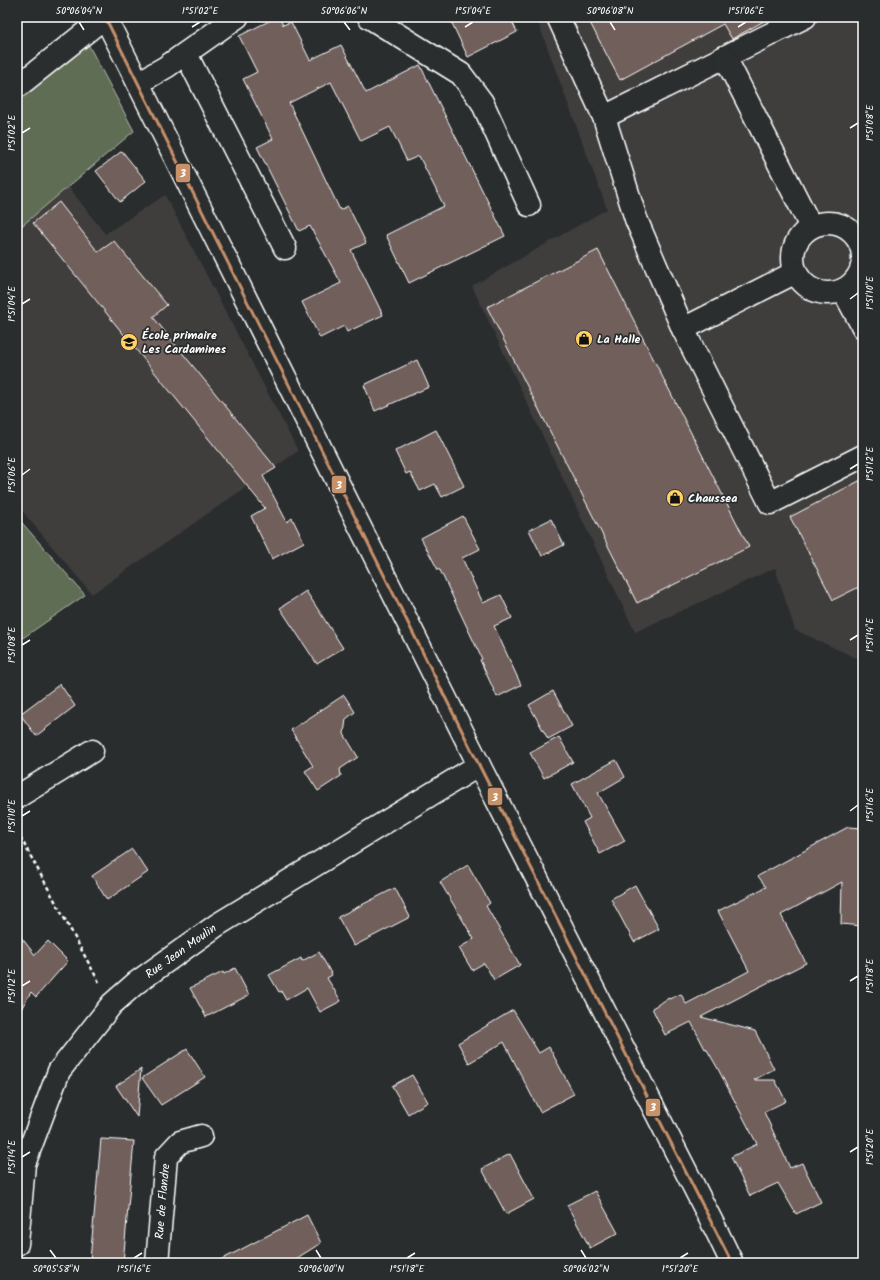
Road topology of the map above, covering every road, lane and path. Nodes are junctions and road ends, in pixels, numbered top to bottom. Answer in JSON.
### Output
{"nodes":[{"id":1,"x":105,"y":17,"type":"edge"},
{"id":2,"x":237,"y":17,"type":"edge"},
{"id":3,"x":369,"y":17,"type":"edge"},
{"id":4,"x":558,"y":17,"type":"edge"},
{"id":5,"x":805,"y":17,"type":"edge"},
{"id":6,"x":186,"y":54,"type":"junction"},
{"id":7,"x":725,"y":57,"type":"junction"},
{"id":8,"x":138,"y":83,"type":"junction"},
{"id":9,"x":17,"y":88,"type":"edge"},
{"id":10,"x":604,"y":117,"type":"junction"},
{"id":11,"x":529,"y":205,"type":"dead end"},
{"id":12,"x":811,"y":227,"type":"junction"},
{"id":13,"x":861,"y":239,"type":"edge"},
{"id":14,"x":285,"y":248,"type":"dead end"},
{"id":15,"x":796,"y":272,"type":"junction"},
{"id":16,"x":843,"y":290,"type":"junction"},
{"id":17,"x":863,"y":327,"type":"edge"},
{"id":18,"x":683,"y":329,"type":"junction"},
{"id":19,"x":863,"y":456,"type":"edge"},
{"id":20,"x":92,"y":751,"type":"dead end"},
{"id":21,"x":479,"y":765,"type":"junction"},
{"id":22,"x":17,"y":797,"type":"edge"},
{"id":23,"x":17,"y":832,"type":"edge"},
{"id":24,"x":112,"y":1004,"type":"junction"},
{"id":25,"x":201,"y":1136,"type":"dead end"},
{"id":26,"x":17,"y":1244,"type":"edge"},
{"id":27,"x":157,"y":1263,"type":"edge"},
{"id":28,"x":732,"y":1263,"type":"edge"}],
"edges":[{"from":1,"to":8,"type":"street"},
{"from":1,"to":9,"type":"street"},
{"from":2,"to":6,"type":"street"},
{"from":3,"to":11,"type":"street"},
{"from":4,"to":10,"type":"street"},
{"from":5,"to":7,"type":"street"},
{"from":6,"to":8,"type":"street"},
{"from":6,"to":14,"type":"street"},
{"from":7,"to":10,"type":"street"},
{"from":7,"to":12,"type":"street"},
{"from":8,"to":21,"type":"street"},
{"from":10,"to":18,"type":"street"},
{"from":12,"to":13,"type":"street"},
{"from":12,"to":15,"type":"street"},
{"from":13,"to":16,"type":"street"},
{"from":15,"to":16,"type":"street"},
{"from":15,"to":18,"type":"street"},
{"from":16,"to":17,"type":"street"},
{"from":18,"to":19,"type":"street"},
{"from":20,"to":22,"type":"street"},
{"from":21,"to":24,"type":"street","name":"Rue Jean Moulin"},
{"from":21,"to":28,"type":"street"},
{"from":23,"to":24,"type":"path"},
{"from":24,"to":26,"type":"street","name":"Rue Jean Moulin"},
{"from":25,"to":27,"type":"street","name":"Rue de Flandre"}]}
